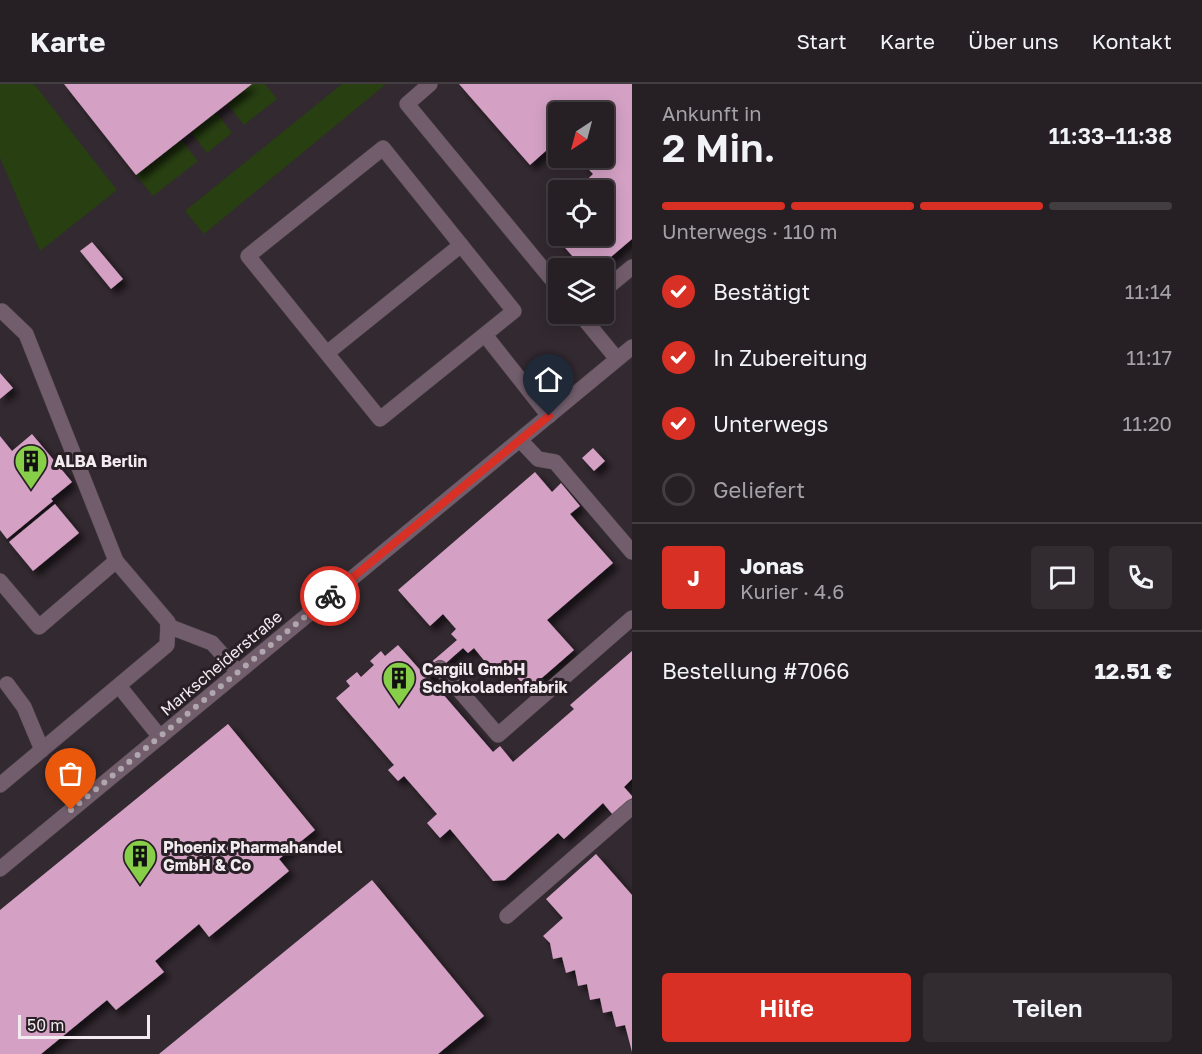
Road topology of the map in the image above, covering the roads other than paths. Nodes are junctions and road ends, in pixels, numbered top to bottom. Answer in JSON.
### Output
{"nodes":[{"id":1,"x":430,"y":84,"type":"edge"},
{"id":2,"x":461,"y":245,"type":"junction"},
{"id":3,"x":632,"y":267,"type":"edge"},
{"id":4,"x":548,"y":275,"type":"edge"},
{"id":5,"x":614,"y":282,"type":"edge"},
{"id":6,"x":2,"y":311,"type":"dead end"},
{"id":7,"x":588,"y":324,"type":"edge"},
{"id":8,"x":485,"y":335,"type":"junction"},
{"id":9,"x":632,"y":347,"type":"edge"},
{"id":10,"x":327,"y":353,"type":"junction"},
{"id":11,"x":617,"y":359,"type":"junction"},
{"id":12,"x":549,"y":416,"type":"junction"},
{"id":13,"x":520,"y":440,"type":"junction"},
{"id":14,"x":632,"y":552,"type":"edge"},
{"id":15,"x":116,"y":561,"type":"junction"},
{"id":16,"x":0,"y":581,"type":"edge"},
{"id":17,"x":632,"y":618,"type":"edge"},
{"id":18,"x":168,"y":626,"type":"junction"},
{"id":19,"x":440,"y":668,"type":"dead end"},
{"id":20,"x":238,"y":672,"type":"junction"},
{"id":21,"x":7,"y":684,"type":"dead end"},
{"id":22,"x":118,"y":686,"type":"junction"},
{"id":23,"x":160,"y":737,"type":"junction"},
{"id":24,"x":42,"y":750,"type":"junction"},
{"id":25,"x":0,"y":785,"type":"edge"},
{"id":26,"x":632,"y":807,"type":"edge"},
{"id":27,"x":0,"y":869,"type":"edge"},
{"id":28,"x":507,"y":916,"type":"dead end"}],
"edges":[{"from":1,"to":4,"type":"street"},
{"from":2,"to":8,"type":"street"},
{"from":2,"to":10,"type":"street"},
{"from":2,"to":10,"type":"street"},
{"from":3,"to":5,"type":"street"},
{"from":6,"to":15,"type":"street"},
{"from":7,"to":11,"type":"street"},
{"from":8,"to":10,"type":"street"},
{"from":8,"to":12,"type":"street"},
{"from":9,"to":11,"type":"street","name":"Markscheiderstraße"},
{"from":11,"to":12,"type":"street","name":"Markscheiderstraße"},
{"from":12,"to":13,"type":"street","name":"Markscheiderstraße"},
{"from":13,"to":14,"type":"street"},
{"from":13,"to":20,"type":"street","name":"Markscheiderstraße"},
{"from":15,"to":16,"type":"street"},
{"from":15,"to":18,"type":"street"},
{"from":17,"to":19,"type":"street"},
{"from":18,"to":20,"type":"street"},
{"from":18,"to":22,"type":"street"},
{"from":20,"to":23,"type":"street","name":"Markscheiderstraße"},
{"from":21,"to":24,"type":"street"},
{"from":22,"to":23,"type":"street"},
{"from":22,"to":24,"type":"street"},
{"from":23,"to":27,"type":"street","name":"Markscheiderstraße"},
{"from":24,"to":25,"type":"street"},
{"from":26,"to":28,"type":"street"}]}
